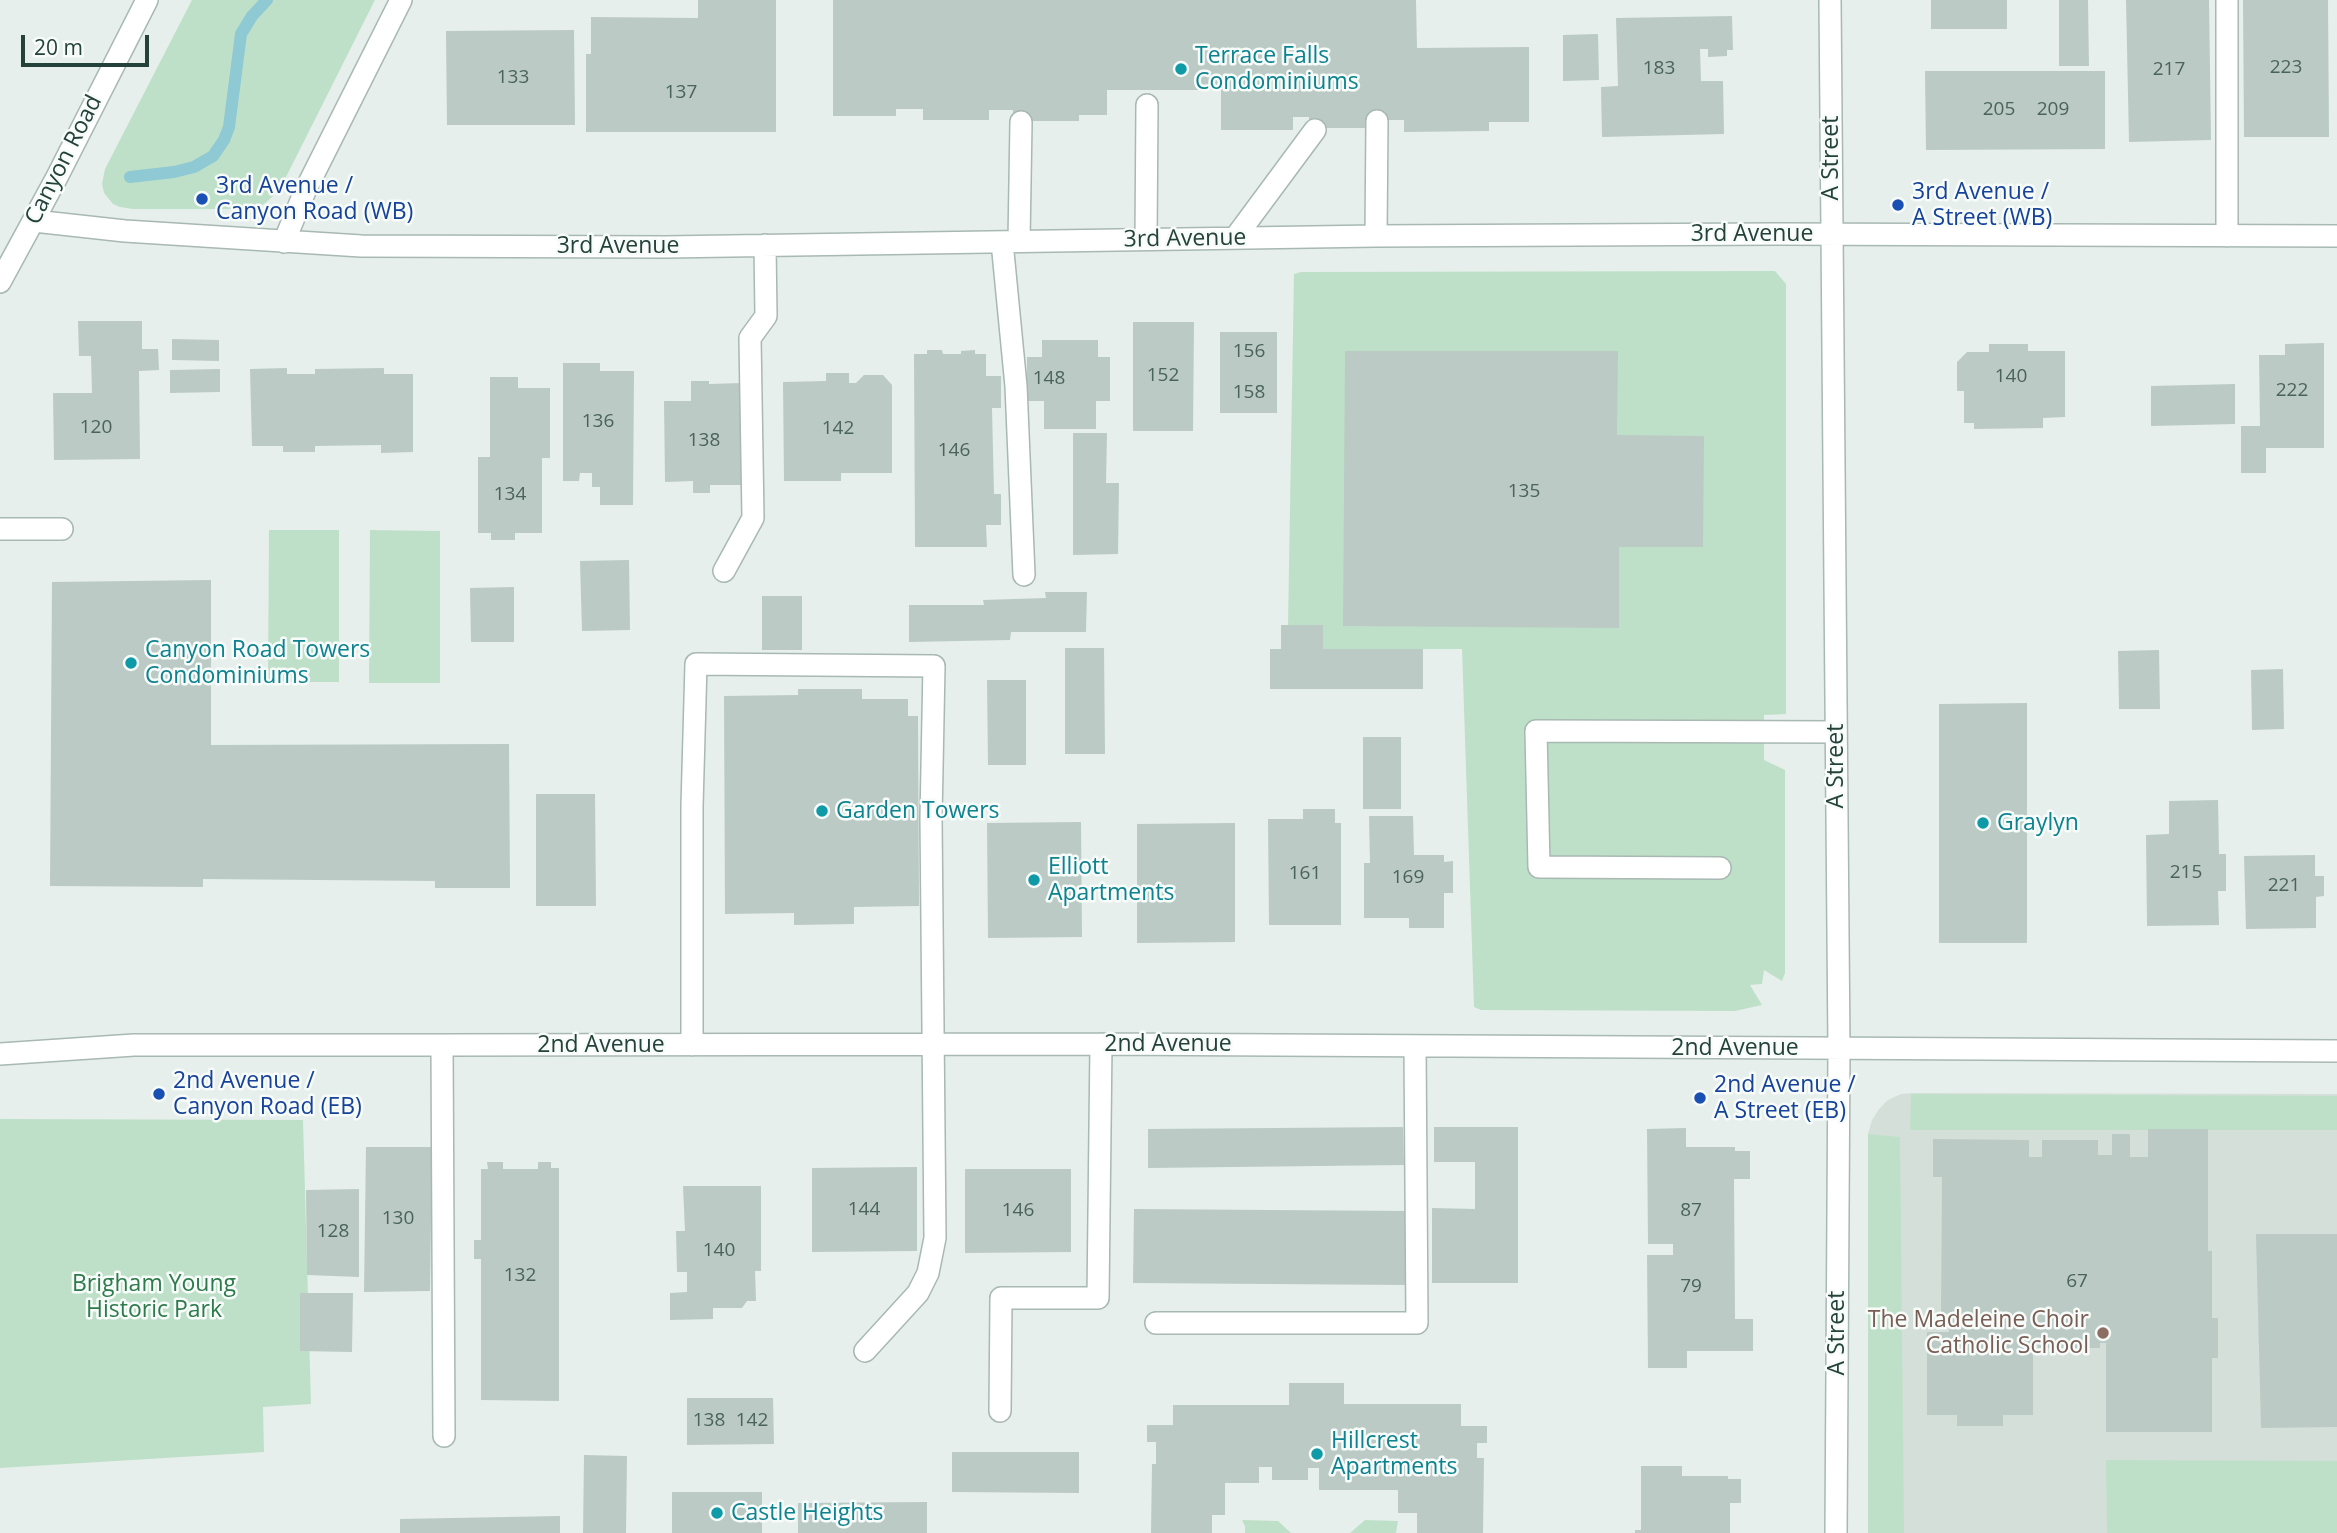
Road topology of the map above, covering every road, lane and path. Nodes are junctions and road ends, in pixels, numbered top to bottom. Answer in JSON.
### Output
{"nodes":[{"id":1,"x":147,"y":0,"type":"edge"},
{"id":2,"x":401,"y":0,"type":"edge"},
{"id":3,"x":1830,"y":0,"type":"edge"},
{"id":4,"x":2227,"y":0,"type":"edge"},
{"id":5,"x":1147,"y":105,"type":"dead end"},
{"id":6,"x":1377,"y":121,"type":"dead end"},
{"id":7,"x":1021,"y":122,"type":"dead end"},
{"id":8,"x":1315,"y":130,"type":"dead end"},
{"id":9,"x":34,"y":221,"type":"junction"},
{"id":10,"x":1832,"y":234,"type":"junction"},
{"id":11,"x":1376,"y":236,"type":"junction"},
{"id":12,"x":2227,"y":236,"type":"junction"},
{"id":13,"x":2337,"y":236,"type":"edge"},
{"id":14,"x":1235,"y":238,"type":"junction"},
{"id":15,"x":1146,"y":239,"type":"junction"},
{"id":16,"x":1011,"y":241,"type":"junction"},
{"id":17,"x":284,"y":242,"type":"junction"},
{"id":18,"x":765,"y":245,"type":"junction"},
{"id":19,"x":0,"y":282,"type":"edge"},
{"id":20,"x":0,"y":528,"type":"edge"},
{"id":21,"x":62,"y":529,"type":"dead end"},
{"id":22,"x":724,"y":571,"type":"dead end"},
{"id":23,"x":1024,"y":575,"type":"dead end"},
{"id":24,"x":1836,"y":732,"type":"junction"},
{"id":25,"x":1720,"y":868,"type":"dead end"},
{"id":26,"x":1101,"y":1044,"type":"junction"},
{"id":27,"x":442,"y":1045,"type":"junction"},
{"id":28,"x":692,"y":1045,"type":"junction"},
{"id":29,"x":934,"y":1045,"type":"junction"},
{"id":30,"x":1415,"y":1046,"type":"junction"},
{"id":31,"x":1839,"y":1049,"type":"junction"},
{"id":32,"x":2337,"y":1051,"type":"edge"},
{"id":33,"x":0,"y":1054,"type":"edge"},
{"id":34,"x":1156,"y":1323,"type":"dead end"},
{"id":35,"x":865,"y":1350,"type":"dead end"},
{"id":36,"x":1000,"y":1411,"type":"dead end"},
{"id":37,"x":444,"y":1436,"type":"dead end"},
{"id":38,"x":1836,"y":1533,"type":"edge"}],
"edges":[{"from":1,"to":9,"type":"street","name":"Canyon Road"},
{"from":2,"to":17,"type":"street"},
{"from":3,"to":10,"type":"street","name":"A Street"},
{"from":4,"to":12,"type":"street"},
{"from":5,"to":15,"type":"street"},
{"from":6,"to":11,"type":"street"},
{"from":7,"to":16,"type":"street"},
{"from":8,"to":14,"type":"street"},
{"from":9,"to":17,"type":"street","name":"3rd Avenue"},
{"from":9,"to":19,"type":"street","name":"Canyon Road"},
{"from":10,"to":11,"type":"street","name":"3rd Avenue"},
{"from":10,"to":12,"type":"street","name":"3rd Avenue"},
{"from":10,"to":24,"type":"street","name":"A Street"},
{"from":11,"to":14,"type":"street","name":"3rd Avenue"},
{"from":12,"to":13,"type":"street","name":"3rd Avenue"},
{"from":14,"to":15,"type":"street","name":"3rd Avenue"},
{"from":15,"to":16,"type":"street","name":"3rd Avenue"},
{"from":16,"to":18,"type":"street","name":"3rd Avenue"},
{"from":16,"to":23,"type":"street"},
{"from":17,"to":18,"type":"street","name":"3rd Avenue"},
{"from":18,"to":22,"type":"street"},
{"from":20,"to":21,"type":"street"},
{"from":24,"to":25,"type":"street"},
{"from":24,"to":31,"type":"street","name":"A Street"},
{"from":26,"to":29,"type":"street","name":"2nd Avenue"},
{"from":26,"to":30,"type":"street","name":"2nd Avenue"},
{"from":26,"to":36,"type":"street"},
{"from":27,"to":28,"type":"street","name":"2nd Avenue"},
{"from":27,"to":33,"type":"street","name":"2nd Avenue"},
{"from":27,"to":37,"type":"street"},
{"from":28,"to":29,"type":"street","name":"2nd Avenue"},
{"from":28,"to":29,"type":"street"},
{"from":29,"to":35,"type":"street"},
{"from":30,"to":31,"type":"street","name":"2nd Avenue"},
{"from":30,"to":34,"type":"street"},
{"from":31,"to":32,"type":"street","name":"2nd Avenue"},
{"from":31,"to":38,"type":"street","name":"A Street"}]}
